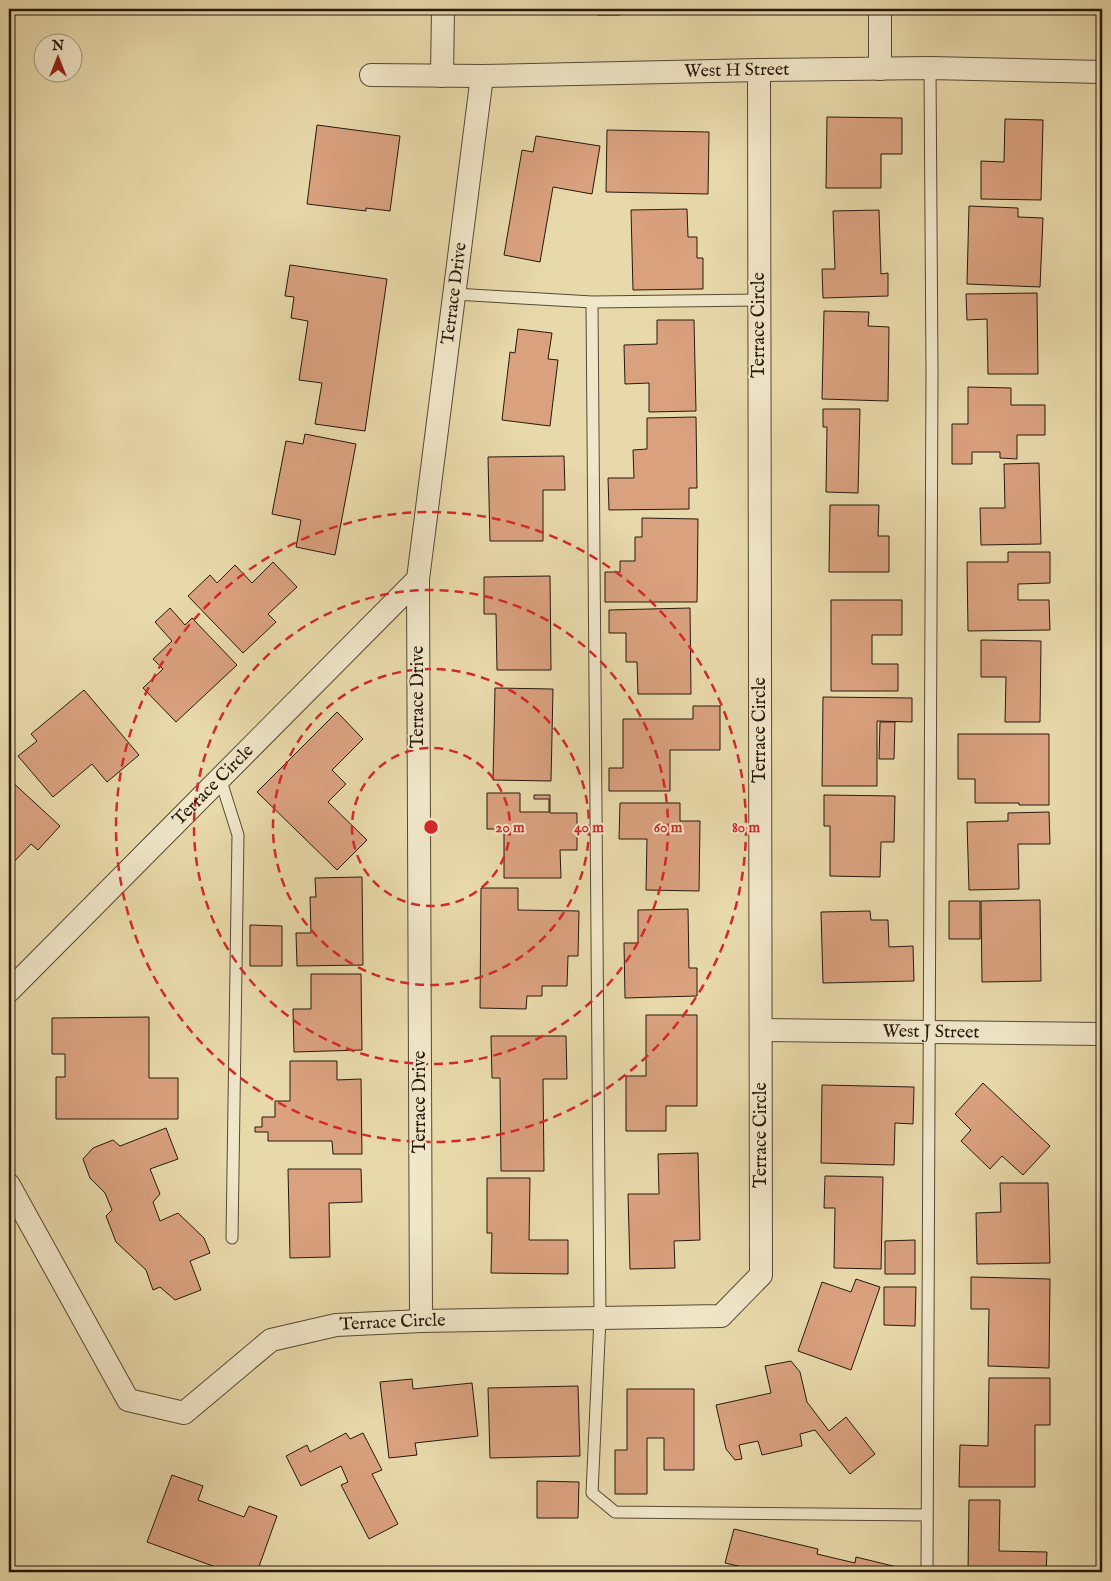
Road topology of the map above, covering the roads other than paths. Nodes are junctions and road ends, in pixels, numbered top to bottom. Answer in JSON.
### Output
{"nodes":[{"id":1,"x":443,"y":9,"type":"edge"},
{"id":2,"x":880,"y":9,"type":"edge"},
{"id":3,"x":930,"y":68,"type":"junction"},
{"id":4,"x":880,"y":69,"type":"junction"},
{"id":5,"x":759,"y":70,"type":"junction"},
{"id":6,"x":1102,"y":72,"type":"edge"},
{"id":7,"x":371,"y":75,"type":"dead end"},
{"id":8,"x":442,"y":76,"type":"junction"},
{"id":9,"x":482,"y":76,"type":"junction"},
{"id":10,"x":454,"y":294,"type":"junction"},
{"id":11,"x":759,"y":300,"type":"junction"},
{"id":12,"x":592,"y":302,"type":"junction"},
{"id":13,"x":418,"y":579,"type":"junction"},
{"id":14,"x":220,"y":778,"type":"junction"},
{"id":15,"x":9,"y":991,"type":"edge"},
{"id":16,"x":761,"y":1030,"type":"junction"},
{"id":17,"x":929,"y":1031,"type":"junction"},
{"id":18,"x":1102,"y":1034,"type":"edge"},
{"id":19,"x":9,"y":1186,"type":"edge"},
{"id":20,"x":232,"y":1238,"type":"dead end"},
{"id":21,"x":600,"y":1318,"type":"junction"},
{"id":22,"x":421,"y":1321,"type":"junction"},
{"id":23,"x":927,"y":1514,"type":"junction"},
{"id":24,"x":927,"y":1572,"type":"edge"}],
"edges":[{"from":1,"to":8,"type":"street"},
{"from":2,"to":4,"type":"street"},
{"from":3,"to":4,"type":"street","name":"West H Street"},
{"from":3,"to":6,"type":"street","name":"West H Street"},
{"from":3,"to":17,"type":"lane"},
{"from":4,"to":5,"type":"street","name":"West H Street"},
{"from":5,"to":9,"type":"street","name":"West H Street"},
{"from":5,"to":11,"type":"street","name":"Terrace Circle"},
{"from":7,"to":8,"type":"street","name":"West H Street"},
{"from":8,"to":9,"type":"street","name":"West H Street"},
{"from":9,"to":10,"type":"street","name":"Terrace Drive"},
{"from":10,"to":12,"type":"lane"},
{"from":10,"to":13,"type":"street","name":"Terrace Drive"},
{"from":11,"to":12,"type":"lane"},
{"from":11,"to":16,"type":"street","name":"Terrace Circle"},
{"from":12,"to":21,"type":"lane"},
{"from":13,"to":14,"type":"street","name":"Terrace Circle"},
{"from":13,"to":22,"type":"street","name":"Terrace Drive"},
{"from":14,"to":15,"type":"street","name":"Terrace Circle"},
{"from":14,"to":20,"type":"lane"},
{"from":16,"to":17,"type":"street","name":"West J Street"},
{"from":16,"to":21,"type":"street","name":"Terrace Circle"},
{"from":17,"to":18,"type":"street","name":"West J Street"},
{"from":17,"to":23,"type":"lane"},
{"from":19,"to":22,"type":"street","name":"Terrace Circle"},
{"from":21,"to":22,"type":"street","name":"Terrace Circle"},
{"from":21,"to":23,"type":"lane"},
{"from":23,"to":24,"type":"lane"}]}
